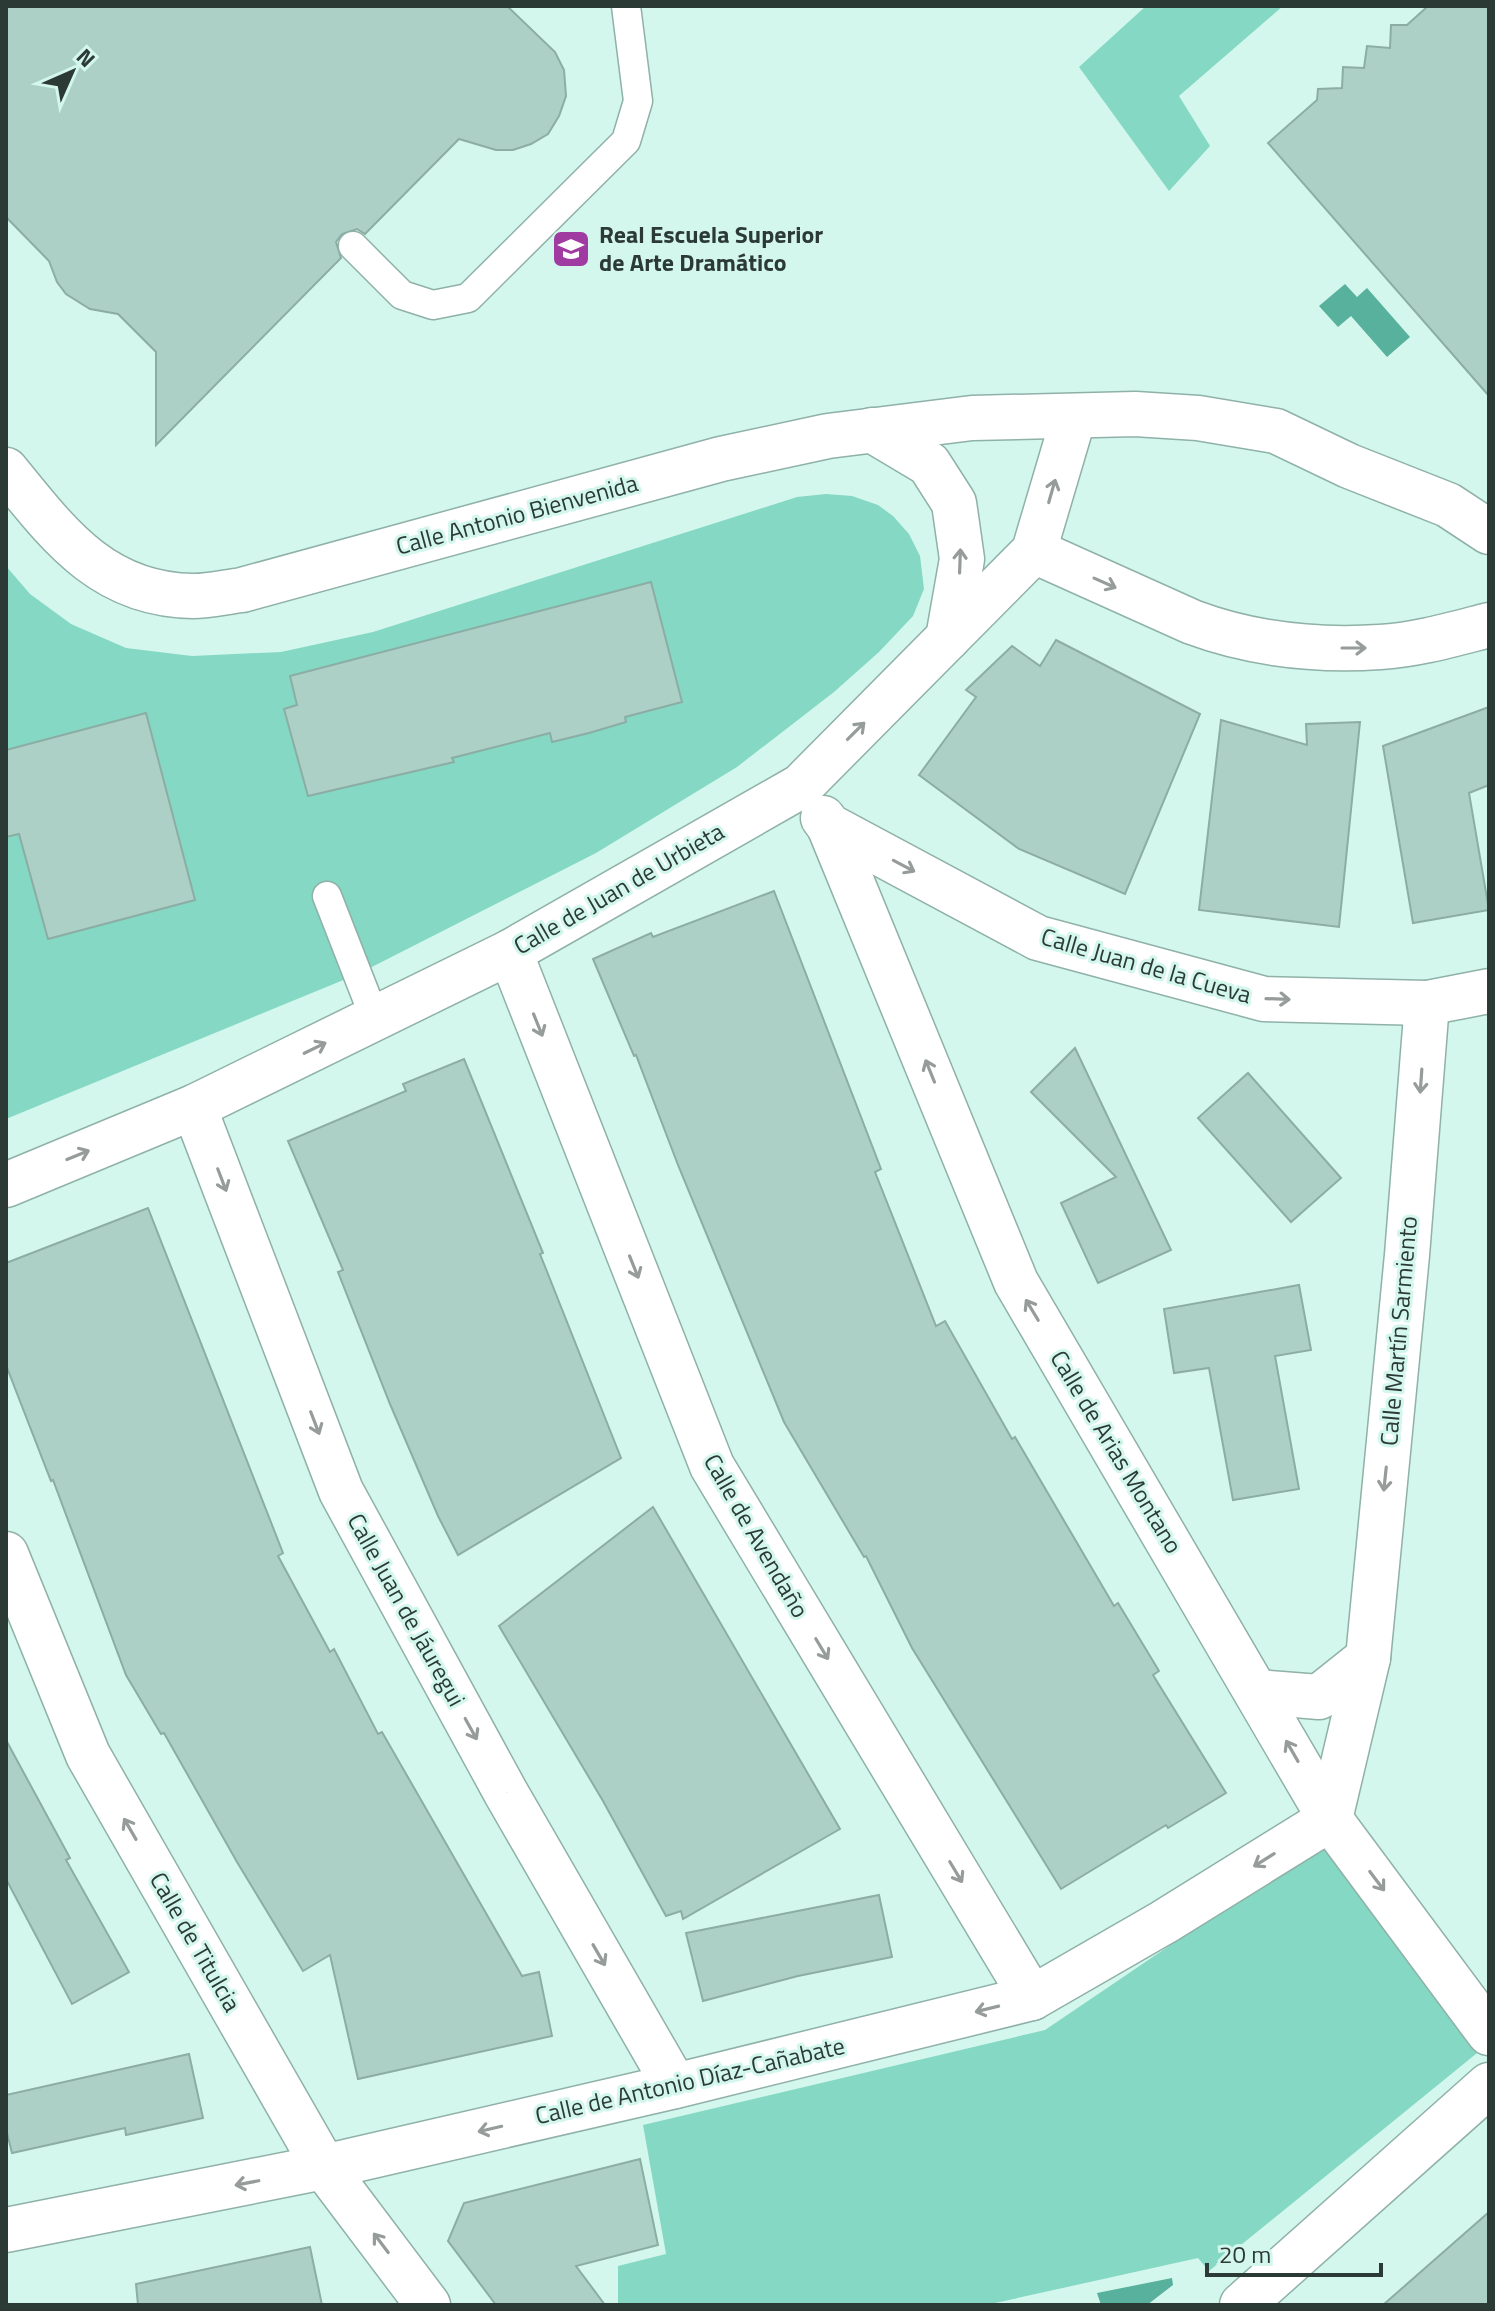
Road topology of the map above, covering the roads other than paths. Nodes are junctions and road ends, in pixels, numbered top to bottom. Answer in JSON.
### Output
{"nodes":[{"id":1,"x":626,"y":6,"type":"edge"},
{"id":2,"x":353,"y":246,"type":"dead end"},
{"id":3,"x":1074,"y":416,"type":"junction"},
{"id":4,"x":872,"y":430,"type":"junction"},
{"id":5,"x":6,"y":470,"type":"edge"},
{"id":6,"x":1489,"y":532,"type":"edge"},
{"id":7,"x":1034,"y":551,"type":"junction"},
{"id":8,"x":1489,"y":625,"type":"edge"},
{"id":9,"x":948,"y":638,"type":"junction"},
{"id":10,"x":801,"y":786,"type":"junction"},
{"id":11,"x":829,"y":826,"type":"junction"},
{"id":12,"x":327,"y":896,"type":"dead end"},
{"id":13,"x":510,"y":952,"type":"junction"},
{"id":14,"x":1489,"y":991,"type":"edge"},
{"id":15,"x":1427,"y":1003,"type":"junction"},
{"id":16,"x":375,"y":1019,"type":"junction"},
{"id":17,"x":194,"y":1107,"type":"junction"},
{"id":18,"x":6,"y":1185,"type":"edge"},
{"id":19,"x":6,"y":1554,"type":"edge"},
{"id":20,"x":1368,"y":1658,"type":"junction"},
{"id":21,"x":1258,"y":1692,"type":"junction"},
{"id":22,"x":1330,"y":1819,"type":"junction"},
{"id":23,"x":1032,"y":1998,"type":"junction"},
{"id":24,"x":1489,"y":2033,"type":"edge"},
{"id":25,"x":1489,"y":2085,"type":"edge"},
{"id":26,"x":675,"y":2086,"type":"junction"},
{"id":27,"x":324,"y":2167,"type":"junction"},
{"id":28,"x":6,"y":2230,"type":"edge"},
{"id":29,"x":428,"y":2305,"type":"edge"},
{"id":30,"x":1242,"y":2305,"type":"edge"}],
"edges":[{"from":1,"to":2,"type":"lane"},
{"from":3,"to":4,"type":"street","name":"Calle Antonio Bienvenida"},
{"from":3,"to":6,"type":"street","name":"Calle Antonio Bienvenida"},
{"from":7,"to":3,"type":"street","name":"Calle de Juan de Urbieta","one_way":true},
{"from":4,"to":5,"type":"street","name":"Calle Antonio Bienvenida"},
{"from":9,"to":4,"type":"street","one_way":true},
{"from":7,"to":8,"type":"street","one_way":true},
{"from":7,"to":9,"type":"street","name":"Calle de Juan de Urbieta"},
{"from":10,"to":9,"type":"street","name":"Calle de Juan de Urbieta","one_way":true},
{"from":10,"to":11,"type":"street","name":"Calle Juan de la Cueva"},
{"from":10,"to":13,"type":"street","name":"Calle de Juan de Urbieta"},
{"from":11,"to":15,"type":"street","name":"Calle Juan de la Cueva","one_way":true},
{"from":21,"to":11,"type":"street","name":"Calle de Arias Montano","one_way":true},
{"from":12,"to":16,"type":"lane"},
{"from":13,"to":16,"type":"street","name":"Calle de Juan de Urbieta"},
{"from":13,"to":23,"type":"street","name":"Calle de Avendaño","one_way":true},
{"from":14,"to":15,"type":"street","name":"Calle Juan de la Cueva"},
{"from":15,"to":20,"type":"street","name":"Calle Martín Sarmiento","one_way":true},
{"from":17,"to":16,"type":"street","name":"Calle de Juan de Urbieta","one_way":true},
{"from":18,"to":17,"type":"street","name":"Calle de Juan de Urbieta","one_way":true},
{"from":17,"to":26,"type":"street","name":"Calle Juan de Jáuregui","one_way":true},
{"from":27,"to":19,"type":"street","name":"Calle de Titulcia","one_way":true},
{"from":20,"to":21,"type":"street"},
{"from":20,"to":22,"type":"street","name":"Calle Martín Sarmiento"},
{"from":22,"to":21,"type":"street","name":"Calle de Arias Montano","one_way":true},
{"from":22,"to":23,"type":"street","name":"Calle de Antonio Díaz-Cañabate","one_way":true},
{"from":22,"to":24,"type":"street","name":"Calle de Arias Montano","one_way":true},
{"from":23,"to":26,"type":"street","name":"Calle de Antonio Díaz-Cañabate","one_way":true},
{"from":25,"to":30,"type":"street"},
{"from":26,"to":27,"type":"street","name":"Calle de Antonio Díaz-Cañabate","one_way":true},
{"from":27,"to":28,"type":"street","name":"Calle de Antonio Díaz-Cañabate","one_way":true},
{"from":29,"to":27,"type":"street","name":"Calle de Titulcia","one_way":true}]}
